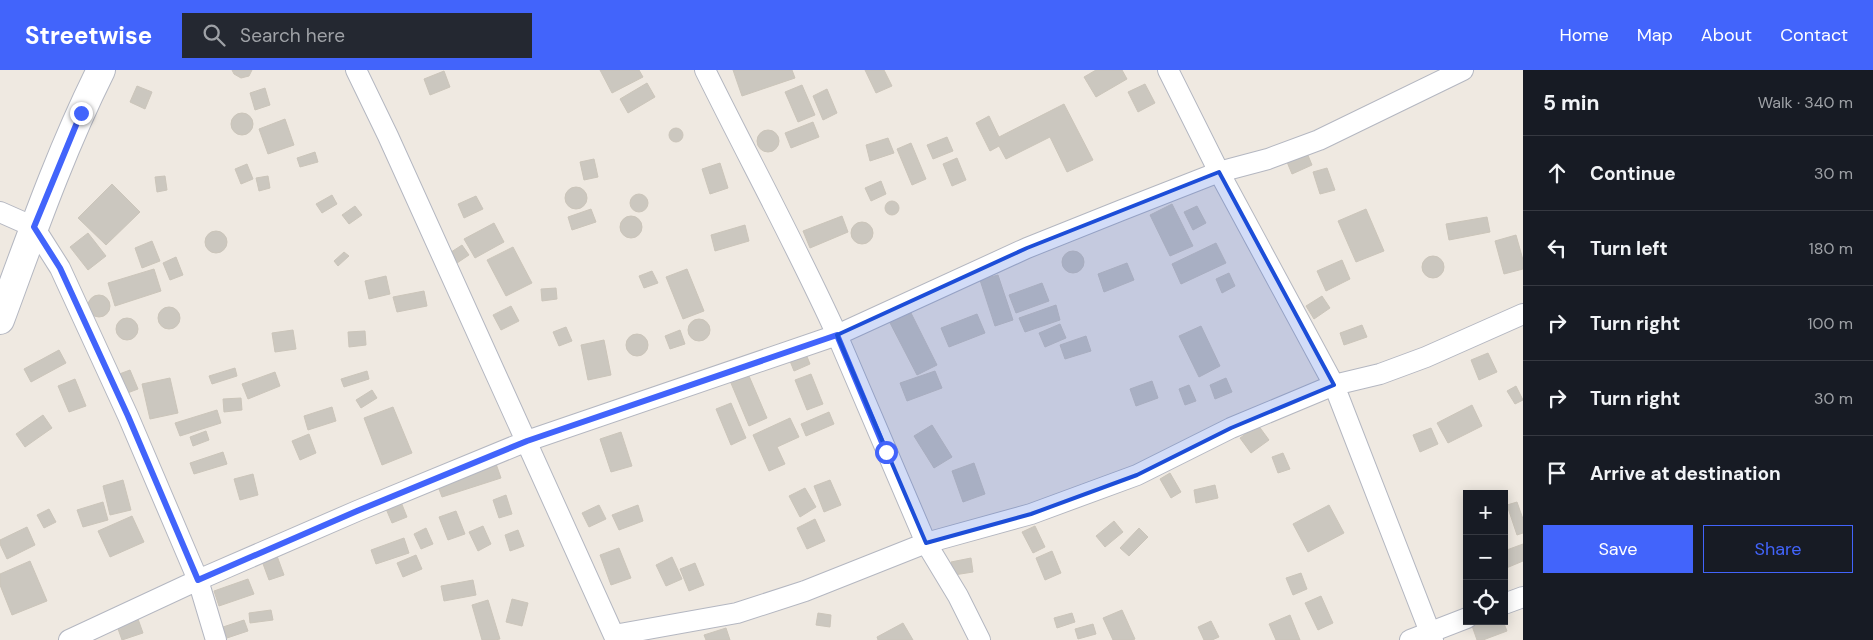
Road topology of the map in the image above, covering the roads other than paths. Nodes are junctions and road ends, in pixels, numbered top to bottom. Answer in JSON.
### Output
{"nodes":[{"id":1,"x":101,"y":70,"type":"edge"},
{"id":2,"x":356,"y":70,"type":"edge"},
{"id":3,"x":705,"y":70,"type":"edge"},
{"id":4,"x":1168,"y":70,"type":"edge"},
{"id":5,"x":1463,"y":70,"type":"edge"},
{"id":6,"x":1219,"y":172,"type":"junction"},
{"id":7,"x":0,"y":212,"type":"edge"},
{"id":8,"x":34,"y":227,"type":"junction"},
{"id":9,"x":1523,"y":314,"type":"edge"},
{"id":10,"x":0,"y":320,"type":"edge"},
{"id":11,"x":837,"y":335,"type":"junction"},
{"id":12,"x":1334,"y":385,"type":"junction"},
{"id":13,"x":527,"y":441,"type":"junction"},
{"id":14,"x":926,"y":544,"type":"junction"},
{"id":15,"x":198,"y":580,"type":"junction"},
{"id":16,"x":1523,"y":597,"type":"edge"},
{"id":17,"x":1508,"y":603,"type":"edge"},
{"id":18,"x":1463,"y":620,"type":"edge"},
{"id":19,"x":1431,"y":636,"type":"edge"},
{"id":20,"x":615,"y":638,"type":"edge"},
{"id":21,"x":69,"y":640,"type":"edge"},
{"id":22,"x":216,"y":640,"type":"edge"},
{"id":23,"x":980,"y":640,"type":"edge"},
{"id":24,"x":1410,"y":640,"type":"edge"}],
"edges":[{"from":1,"to":8,"type":"street"},
{"from":2,"to":13,"type":"street"},
{"from":3,"to":11,"type":"street"},
{"from":4,"to":6,"type":"street"},
{"from":5,"to":6,"type":"street"},
{"from":6,"to":11,"type":"street"},
{"from":6,"to":12,"type":"street"},
{"from":7,"to":8,"type":"street"},
{"from":8,"to":10,"type":"street"},
{"from":8,"to":15,"type":"street"},
{"from":9,"to":12,"type":"street"},
{"from":11,"to":13,"type":"street"},
{"from":11,"to":14,"type":"street"},
{"from":12,"to":14,"type":"street"},
{"from":12,"to":19,"type":"street"},
{"from":13,"to":15,"type":"street"},
{"from":13,"to":20,"type":"street"},
{"from":14,"to":20,"type":"street"},
{"from":14,"to":23,"type":"street"},
{"from":15,"to":21,"type":"street"},
{"from":15,"to":22,"type":"street"},
{"from":16,"to":17,"type":"street"},
{"from":18,"to":19,"type":"street"},
{"from":19,"to":24,"type":"street"}]}
